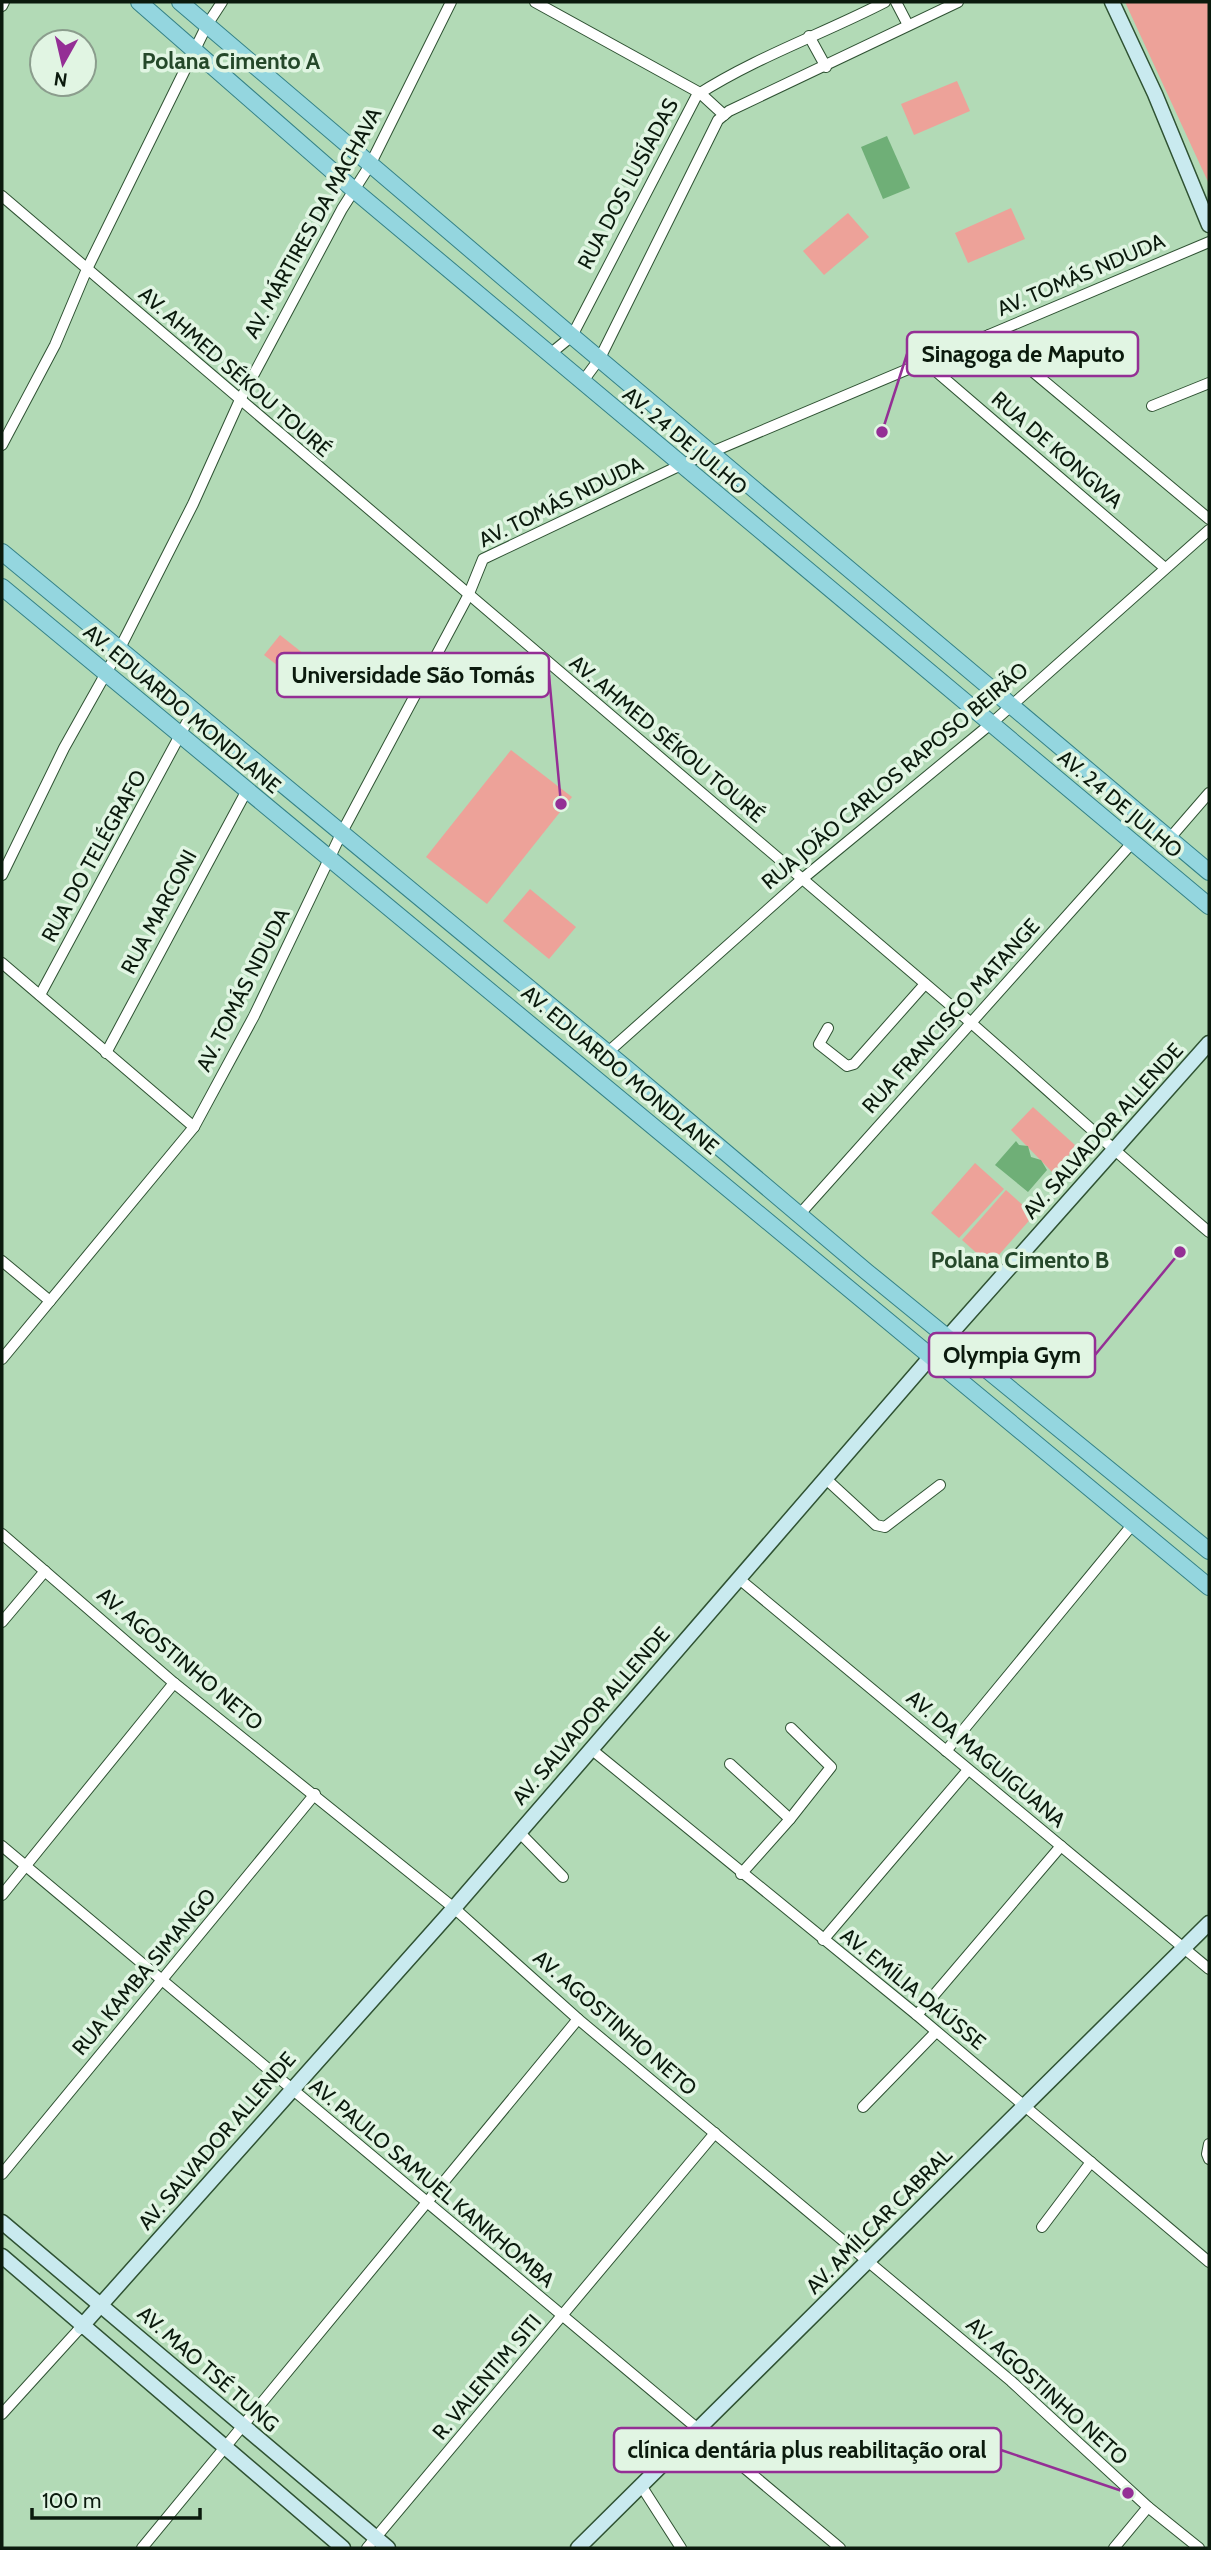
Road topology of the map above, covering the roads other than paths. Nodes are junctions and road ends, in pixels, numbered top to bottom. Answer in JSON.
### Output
{"nodes":[{"id":1,"x":139,"y":2,"type":"edge"},
{"id":2,"x":180,"y":2,"type":"edge"},
{"id":3,"x":222,"y":2,"type":"edge"},
{"id":4,"x":451,"y":2,"type":"edge"},
{"id":5,"x":535,"y":2,"type":"edge"},
{"id":6,"x":896,"y":2,"type":"edge"},
{"id":7,"x":958,"y":2,"type":"edge"},
{"id":8,"x":1112,"y":2,"type":"edge"},
{"id":9,"x":882,"y":3,"type":"edge"},
{"id":10,"x":207,"y":24,"type":"junction"},
{"id":11,"x":908,"y":25,"type":"junction"},
{"id":12,"x":809,"y":36,"type":"junction"},
{"id":13,"x":195,"y":50,"type":"junction"},
{"id":14,"x":826,"y":66,"type":"junction"},
{"id":15,"x":700,"y":93,"type":"junction"},
{"id":16,"x":724,"y":115,"type":"junction"},
{"id":17,"x":370,"y":164,"type":"junction"},
{"id":18,"x":354,"y":190,"type":"junction"},
{"id":19,"x":2,"y":195,"type":"edge"},
{"id":20,"x":1209,"y":225,"type":"edge"},
{"id":21,"x":1209,"y":242,"type":"edge"},
{"id":22,"x":87,"y":269,"type":"junction"},
{"id":23,"x":989,"y":335,"type":"junction"},
{"id":24,"x":572,"y":336,"type":"junction"},
{"id":25,"x":550,"y":354,"type":"junction"},
{"id":26,"x":600,"y":358,"type":"junction"},
{"id":27,"x":924,"y":362,"type":"junction"},
{"id":28,"x":583,"y":381,"type":"junction"},
{"id":29,"x":1209,"y":383,"type":"edge"},
{"id":30,"x":239,"y":401,"type":"junction"},
{"id":31,"x":1152,"y":406,"type":"dead end"},
{"id":32,"x":2,"y":445,"type":"edge"},
{"id":33,"x":713,"y":453,"type":"junction"},
{"id":34,"x":681,"y":465,"type":"junction"},
{"id":35,"x":1209,"y":519,"type":"edge"},
{"id":36,"x":1209,"y":530,"type":"edge"},
{"id":37,"x":2,"y":552,"type":"edge"},
{"id":38,"x":1165,"y":568,"type":"junction"},
{"id":39,"x":2,"y":587,"type":"edge"},
{"id":40,"x":468,"y":596,"type":"junction"},
{"id":41,"x":119,"y":650,"type":"junction"},
{"id":42,"x":106,"y":673,"type":"junction"},
{"id":43,"x":1012,"y":704,"type":"junction"},
{"id":44,"x":192,"y":711,"type":"junction"},
{"id":45,"x":993,"y":722,"type":"junction"},
{"id":46,"x":181,"y":736,"type":"junction"},
{"id":47,"x":247,"y":790,"type":"junction"},
{"id":48,"x":1209,"y":793,"type":"edge"},
{"id":49,"x":341,"y":834,"type":"junction"},
{"id":50,"x":1170,"y":838,"type":"junction"},
{"id":51,"x":1132,"y":843,"type":"junction"},
{"id":52,"x":330,"y":858,"type":"junction"},
{"id":53,"x":1209,"y":872,"type":"edge"},
{"id":54,"x":2,"y":875,"type":"edge"},
{"id":55,"x":801,"y":880,"type":"junction"},
{"id":56,"x":1209,"y":906,"type":"edge"},
{"id":57,"x":2,"y":963,"type":"edge"},
{"id":58,"x":925,"y":984,"type":"junction"},
{"id":59,"x":40,"y":995,"type":"junction"},
{"id":60,"x":971,"y":1023,"type":"junction"},
{"id":61,"x":828,"y":1028,"type":"dead end"},
{"id":62,"x":1209,"y":1043,"type":"edge"},
{"id":63,"x":106,"y":1053,"type":"junction"},
{"id":64,"x":607,"y":1053,"type":"junction"},
{"id":65,"x":194,"y":1127,"type":"junction"},
{"id":66,"x":1114,"y":1152,"type":"junction"},
{"id":67,"x":799,"y":1215,"type":"junction"},
{"id":68,"x":1209,"y":1232,"type":"edge"},
{"id":69,"x":2,"y":1261,"type":"edge"},
{"id":70,"x":50,"y":1301,"type":"junction"},
{"id":71,"x":947,"y":1338,"type":"junction"},
{"id":72,"x":934,"y":1356,"type":"junction"},
{"id":73,"x":2,"y":1359,"type":"edge"},
{"id":74,"x":826,"y":1479,"type":"junction"},
{"id":75,"x":940,"y":1485,"type":"dead end"},
{"id":76,"x":1133,"y":1524,"type":"junction"},
{"id":77,"x":2,"y":1534,"type":"edge"},
{"id":78,"x":1209,"y":1551,"type":"edge"},
{"id":79,"x":46,"y":1571,"type":"junction"},
{"id":80,"x":738,"y":1578,"type":"junction"},
{"id":81,"x":1209,"y":1587,"type":"edge"},
{"id":82,"x":2,"y":1622,"type":"edge"},
{"id":83,"x":174,"y":1683,"type":"junction"},
{"id":84,"x":791,"y":1728,"type":"dead end"},
{"id":85,"x":591,"y":1749,"type":"junction"},
{"id":86,"x":946,"y":1751,"type":"junction"},
{"id":87,"x":730,"y":1764,"type":"dead end"},
{"id":88,"x":968,"y":1770,"type":"junction"},
{"id":89,"x":315,"y":1794,"type":"junction"},
{"id":90,"x":790,"y":1819,"type":"junction"},
{"id":91,"x":519,"y":1832,"type":"junction"},
{"id":92,"x":2,"y":1846,"type":"edge"},
{"id":93,"x":1061,"y":1846,"type":"junction"},
{"id":94,"x":25,"y":1866,"type":"junction"},
{"id":95,"x":741,"y":1874,"type":"junction"},
{"id":96,"x":563,"y":1877,"type":"dead end"},
{"id":97,"x":2,"y":1895,"type":"edge"},
{"id":98,"x":454,"y":1908,"type":"junction"},
{"id":99,"x":1209,"y":1923,"type":"edge"},
{"id":100,"x":823,"y":1940,"type":"junction"},
{"id":101,"x":1184,"y":1948,"type":"junction"},
{"id":102,"x":1209,"y":1969,"type":"edge"},
{"id":103,"x":163,"y":1979,"type":"junction"},
{"id":104,"x":917,"y":2015,"type":"junction"},
{"id":105,"x":578,"y":2020,"type":"junction"},
{"id":106,"x":936,"y":2032,"type":"junction"},
{"id":107,"x":290,"y":2089,"type":"junction"},
{"id":108,"x":1025,"y":2106,"type":"junction"},
{"id":109,"x":863,"y":2107,"type":"dead end"},
{"id":110,"x":715,"y":2133,"type":"junction"},
{"id":111,"x":1209,"y":2144,"type":"edge"},
{"id":112,"x":1209,"y":2159,"type":"edge"},
{"id":113,"x":1091,"y":2162,"type":"junction"},
{"id":114,"x":2,"y":2174,"type":"edge"},
{"id":115,"x":425,"y":2202,"type":"junction"},
{"id":116,"x":2,"y":2222,"type":"edge"},
{"id":117,"x":1042,"y":2227,"type":"dead end"},
{"id":118,"x":2,"y":2256,"type":"edge"},
{"id":119,"x":1209,"y":2262,"type":"edge"},
{"id":120,"x":868,"y":2263,"type":"junction"},
{"id":121,"x":101,"y":2305,"type":"junction"},
{"id":122,"x":562,"y":2317,"type":"junction"},
{"id":123,"x":81,"y":2327,"type":"junction"},
{"id":124,"x":2,"y":2414,"type":"edge"},
{"id":125,"x":242,"y":2427,"type":"junction"},
{"id":126,"x":698,"y":2428,"type":"junction"},
{"id":127,"x":225,"y":2449,"type":"junction"},
{"id":128,"x":642,"y":2487,"type":"junction"},
{"id":129,"x":1148,"y":2507,"type":"junction"},
{"id":130,"x":371,"y":2543,"type":"edge"},
{"id":131,"x":142,"y":2548,"type":"edge"},
{"id":132,"x":343,"y":2548,"type":"edge"},
{"id":133,"x":388,"y":2548,"type":"edge"},
{"id":134,"x":578,"y":2548,"type":"edge"},
{"id":135,"x":681,"y":2548,"type":"edge"},
{"id":136,"x":840,"y":2548,"type":"edge"},
{"id":137,"x":1114,"y":2548,"type":"edge"},
{"id":138,"x":1199,"y":2548,"type":"edge"}],
"edges":[{"from":1,"to":13,"type":"main road","name":"AV. 24 DE JULHO"},
{"from":2,"to":10,"type":"main road"},
{"from":3,"to":10,"type":"street"},
{"from":4,"to":17,"type":"street","name":"AV. MÁRTIRES DA MACHAVA"},
{"from":5,"to":15,"type":"street"},
{"from":6,"to":11,"type":"street"},
{"from":7,"to":11,"type":"street"},
{"from":8,"to":20,"type":"street"},
{"from":9,"to":12,"type":"street","name":"RUA DOS LUSÍADAS"},
{"from":10,"to":13,"type":"street"},
{"from":10,"to":17,"type":"main road"},
{"from":11,"to":14,"type":"street"},
{"from":12,"to":14,"type":"street"},
{"from":12,"to":15,"type":"street","name":"RUA DOS LUSÍADAS"},
{"from":13,"to":18,"type":"main road","name":"AV. 24 DE JULHO"},
{"from":13,"to":22,"type":"street"},
{"from":14,"to":16,"type":"street"},
{"from":15,"to":16,"type":"street"},
{"from":15,"to":24,"type":"street","name":"RUA DOS LUSÍADAS"},
{"from":16,"to":26,"type":"street"},
{"from":17,"to":18,"type":"street","name":"AV. MÁRTIRES DA MACHAVA"},
{"from":17,"to":24,"type":"main road"},
{"from":18,"to":25,"type":"main road","name":"AV. 24 DE JULHO"},
{"from":18,"to":30,"type":"street","name":"AV. MÁRTIRES DA MACHAVA"},
{"from":19,"to":22,"type":"street","name":"AV. AHMED SÉKOU TOURÉ"},
{"from":21,"to":23,"type":"street","name":"AV. TOMÁS NDUDA"},
{"from":22,"to":30,"type":"street","name":"AV. AHMED SÉKOU TOURÉ"},
{"from":22,"to":32,"type":"street"},
{"from":23,"to":27,"type":"street","name":"AV. TOMÁS NDUDA"},
{"from":23,"to":35,"type":"street"},
{"from":24,"to":25,"type":"street","name":"RUA DOS LUSÍADAS"},
{"from":24,"to":26,"type":"main road","name":"AV. 24 DE JULHO"},
{"from":25,"to":28,"type":"main road","name":"AV. 24 DE JULHO"},
{"from":26,"to":28,"type":"street"},
{"from":26,"to":33,"type":"main road","name":"AV. 24 DE JULHO"},
{"from":27,"to":33,"type":"street","name":"AV. TOMÁS NDUDA"},
{"from":27,"to":38,"type":"street","name":"RUA DE KONGWA"},
{"from":28,"to":34,"type":"main road","name":"AV. 24 DE JULHO"},
{"from":29,"to":31,"type":"street"},
{"from":30,"to":40,"type":"street","name":"AV. AHMED SÉKOU TOURÉ"},
{"from":30,"to":41,"type":"street","name":"AV. MÁRTIRES DA MACHAVA"},
{"from":33,"to":34,"type":"street","name":"AV. TOMÁS NDUDA"},
{"from":33,"to":43,"type":"main road","name":"AV. 24 DE JULHO"},
{"from":34,"to":40,"type":"street","name":"AV. TOMÁS NDUDA"},
{"from":34,"to":45,"type":"main road","name":"AV. 24 DE JULHO"},
{"from":36,"to":38,"type":"street","name":"RUA JOÃO CARLOS RAPOSO BEIRÃO"},
{"from":37,"to":41,"type":"main road","name":"AV. EDUARDO MONDLANE"},
{"from":38,"to":43,"type":"street","name":"RUA JOÃO CARLOS RAPOSO BEIRÃO"},
{"from":39,"to":42,"type":"main road","name":"AV. EDUARDO MONDLANE"},
{"from":40,"to":49,"type":"street","name":"AV. TOMÁS NDUDA"},
{"from":40,"to":55,"type":"street","name":"AV. AHMED SÉKOU TOURÉ"},
{"from":41,"to":42,"type":"street","name":"AV. MÁRTIRES DA MACHAVA"},
{"from":41,"to":44,"type":"main road","name":"AV. EDUARDO MONDLANE"},
{"from":42,"to":46,"type":"main road","name":"AV. EDUARDO MONDLANE"},
{"from":42,"to":54,"type":"street","name":"AV. MÁRTIRES DA MACHAVA"},
{"from":43,"to":45,"type":"street","name":"RUA JOÃO CARLOS RAPOSO BEIRÃO"},
{"from":43,"to":50,"type":"main road","name":"AV. 24 DE JULHO"},
{"from":44,"to":46,"type":"street","name":"RUA DO TELÉGRAFO"},
{"from":44,"to":49,"type":"main road","name":"AV. EDUARDO MONDLANE"},
{"from":45,"to":51,"type":"main road","name":"AV. 24 DE JULHO"},
{"from":45,"to":55,"type":"street","name":"RUA JOÃO CARLOS RAPOSO BEIRÃO"},
{"from":46,"to":47,"type":"main road","name":"AV. EDUARDO MONDLANE"},
{"from":46,"to":59,"type":"street","name":"RUA DO TELÉGRAFO"},
{"from":47,"to":52,"type":"main road","name":"AV. EDUARDO MONDLANE"},
{"from":47,"to":63,"type":"street","name":"RUA MARCONI"},
{"from":48,"to":50,"type":"street"},
{"from":49,"to":52,"type":"street","name":"AV. TOMÁS NDUDA"},
{"from":49,"to":64,"type":"main road","name":"AV. EDUARDO MONDLANE"},
{"from":50,"to":53,"type":"main road","name":"AV. 24 DE JULHO"},
{"from":51,"to":56,"type":"main road","name":"AV. 24 DE JULHO"},
{"from":51,"to":60,"type":"street","name":"RUA FRANCISCO MATANGE"},
{"from":52,"to":65,"type":"street","name":"AV. TOMÁS NDUDA"},
{"from":52,"to":72,"type":"main road","name":"AV. EDUARDO MONDLANE"},
{"from":55,"to":58,"type":"street","name":"AV. AHMED SÉKOU TOURÉ"},
{"from":55,"to":64,"type":"street","name":"RUA JOÃO CARLOS RAPOSO BEIRÃO"},
{"from":57,"to":59,"type":"street"},
{"from":58,"to":60,"type":"street","name":"AV. AHMED SÉKOU TOURÉ"},
{"from":58,"to":61,"type":"street"},
{"from":59,"to":63,"type":"street"},
{"from":60,"to":66,"type":"street","name":"AV. AHMED SÉKOU TOURÉ"},
{"from":60,"to":67,"type":"street","name":"RUA FRANCISCO MATANGE"},
{"from":62,"to":66,"type":"street","name":"AV. SALVADOR ALLENDE"},
{"from":63,"to":65,"type":"street"},
{"from":64,"to":67,"type":"main road","name":"AV. EDUARDO MONDLANE"},
{"from":65,"to":70,"type":"street","name":"AV. TOMÁS NDUDA"},
{"from":66,"to":68,"type":"street","name":"AV. AHMED SÉKOU TOURÉ"},
{"from":66,"to":71,"type":"street","name":"AV. SALVADOR ALLENDE"},
{"from":67,"to":71,"type":"main road","name":"AV. EDUARDO MONDLANE"},
{"from":69,"to":70,"type":"street"},
{"from":70,"to":73,"type":"street","name":"AV. TOMÁS NDUDA"},
{"from":71,"to":72,"type":"street","name":"AV. SALVADOR ALLENDE"},
{"from":71,"to":78,"type":"main road","name":"AV. EDUARDO MONDLANE"},
{"from":72,"to":74,"type":"street","name":"AV. SALVADOR ALLENDE"},
{"from":72,"to":76,"type":"main road","name":"AV. EDUARDO MONDLANE"},
{"from":74,"to":75,"type":"street"},
{"from":74,"to":80,"type":"street","name":"AV. SALVADOR ALLENDE"},
{"from":76,"to":81,"type":"main road","name":"AV. EDUARDO MONDLANE"},
{"from":76,"to":86,"type":"street"},
{"from":77,"to":79,"type":"street","name":"AV. AGOSTINHO NETO"},
{"from":79,"to":82,"type":"street"},
{"from":79,"to":83,"type":"street","name":"AV. AGOSTINHO NETO"},
{"from":80,"to":85,"type":"street","name":"AV. SALVADOR ALLENDE"},
{"from":80,"to":86,"type":"street","name":"AV. DA MAGUIGUANA"},
{"from":83,"to":89,"type":"street","name":"AV. AGOSTINHO NETO"},
{"from":83,"to":94,"type":"street"},
{"from":84,"to":90,"type":"street"},
{"from":85,"to":91,"type":"street","name":"AV. SALVADOR ALLENDE"},
{"from":85,"to":95,"type":"street","name":"AV. EMÍLIA DAÚSSE"},
{"from":86,"to":88,"type":"street","name":"AV. DA MAGUIGUANA"},
{"from":87,"to":90,"type":"street"},
{"from":88,"to":93,"type":"street","name":"AV. DA MAGUIGUANA"},
{"from":88,"to":100,"type":"street"},
{"from":89,"to":98,"type":"street","name":"AV. AGOSTINHO NETO"},
{"from":89,"to":103,"type":"street","name":"RUA KAMBA SIMANGO"},
{"from":90,"to":95,"type":"street"},
{"from":91,"to":96,"type":"street"},
{"from":91,"to":98,"type":"street","name":"AV. SALVADOR ALLENDE"},
{"from":92,"to":94,"type":"street","name":"AV. PAULO SAMUEL KANKHOMBA"},
{"from":93,"to":101,"type":"street","name":"AV. DA MAGUIGUANA"},
{"from":93,"to":104,"type":"street"},
{"from":94,"to":97,"type":"street"},
{"from":94,"to":103,"type":"street","name":"AV. PAULO SAMUEL KANKHOMBA"},
{"from":95,"to":100,"type":"street","name":"AV. EMÍLIA DAÚSSE"},
{"from":98,"to":105,"type":"street","name":"AV. AGOSTINHO NETO"},
{"from":98,"to":107,"type":"street","name":"AV. SALVADOR ALLENDE"},
{"from":99,"to":101,"type":"street","name":"AV. AMÍLCAR CABRAL"},
{"from":100,"to":104,"type":"street","name":"AV. EMÍLIA DAÚSSE"},
{"from":101,"to":102,"type":"street","name":"AV. DA MAGUIGUANA"},
{"from":101,"to":108,"type":"street","name":"AV. AMÍLCAR CABRAL"},
{"from":103,"to":107,"type":"street","name":"AV. PAULO SAMUEL KANKHOMBA"},
{"from":103,"to":114,"type":"street","name":"RUA KAMBA SIMANGO"},
{"from":104,"to":106,"type":"street","name":"AV. EMÍLIA DAÚSSE"},
{"from":105,"to":110,"type":"street","name":"AV. AGOSTINHO NETO"},
{"from":105,"to":115,"type":"street"},
{"from":106,"to":108,"type":"street","name":"AV. EMÍLIA DAÚSSE"},
{"from":106,"to":109,"type":"street"},
{"from":107,"to":115,"type":"street","name":"AV. PAULO SAMUEL KANKHOMBA"},
{"from":107,"to":121,"type":"street","name":"AV. SALVADOR ALLENDE"},
{"from":108,"to":113,"type":"street","name":"AV. EMÍLIA DAÚSSE"},
{"from":108,"to":120,"type":"street","name":"AV. AMÍLCAR CABRAL"},
{"from":110,"to":120,"type":"street","name":"AV. AGOSTINHO NETO"},
{"from":110,"to":122,"type":"street","name":"R. VALENTIM SITI"},
{"from":111,"to":112,"type":"street"},
{"from":113,"to":117,"type":"street"},
{"from":113,"to":119,"type":"street","name":"AV. EMÍLIA DAÚSSE"},
{"from":115,"to":122,"type":"street","name":"AV. PAULO SAMUEL KANKHOMBA"},
{"from":115,"to":125,"type":"street"},
{"from":116,"to":121,"type":"street","name":"AV. MAO TSÉ TUNG"},
{"from":118,"to":123,"type":"street"},
{"from":120,"to":126,"type":"street","name":"AV. AMÍLCAR CABRAL"},
{"from":120,"to":129,"type":"street","name":"AV. AGOSTINHO NETO"},
{"from":121,"to":123,"type":"street","name":"AV. SALVADOR ALLENDE"},
{"from":121,"to":125,"type":"street","name":"AV. MAO TSÉ TUNG"},
{"from":122,"to":126,"type":"street","name":"AV. PAULO SAMUEL KANKHOMBA"},
{"from":122,"to":130,"type":"street","name":"R. VALENTIM SITI"},
{"from":123,"to":124,"type":"street","name":"AV. SALVADOR ALLENDE"},
{"from":123,"to":127,"type":"street"},
{"from":125,"to":127,"type":"street"},
{"from":125,"to":130,"type":"street","name":"AV. MAO TSÉ TUNG"},
{"from":126,"to":128,"type":"street","name":"AV. AMÍLCAR CABRAL"},
{"from":126,"to":136,"type":"street","name":"AV. PAULO SAMUEL KANKHOMBA"},
{"from":127,"to":131,"type":"street"},
{"from":127,"to":132,"type":"street"},
{"from":128,"to":134,"type":"street","name":"AV. AMÍLCAR CABRAL"},
{"from":128,"to":135,"type":"street"},
{"from":129,"to":137,"type":"street"},
{"from":129,"to":138,"type":"street","name":"AV. AGOSTINHO NETO"},
{"from":130,"to":133,"type":"street","name":"AV. MAO TSÉ TUNG"}]}
